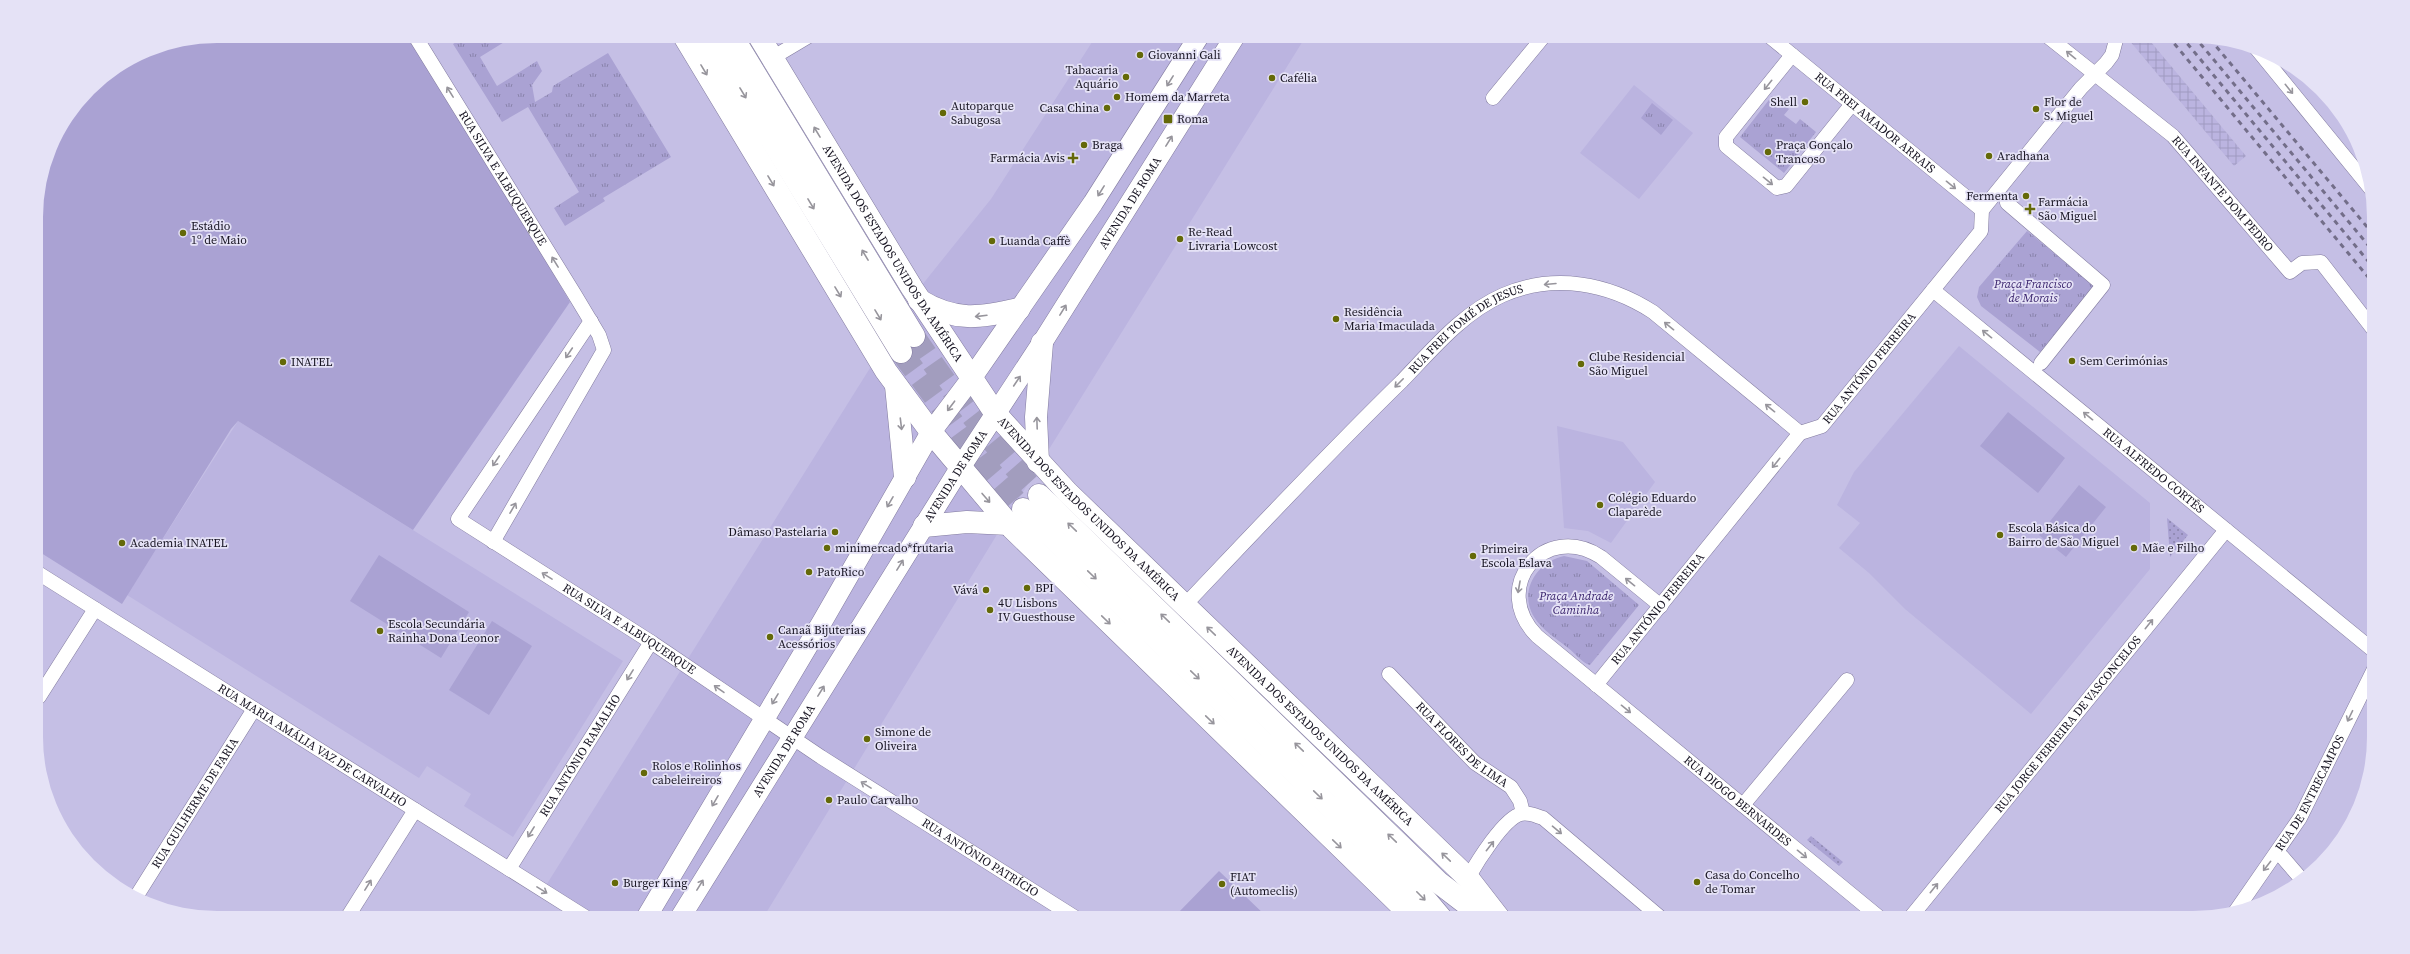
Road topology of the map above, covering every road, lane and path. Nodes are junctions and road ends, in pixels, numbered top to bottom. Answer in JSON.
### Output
{"nodes":[{"id":1,"x":420,"y":43,"type":"edge"},
{"id":2,"x":688,"y":43,"type":"edge"},
{"id":3,"x":713,"y":43,"type":"edge"},
{"id":4,"x":736,"y":43,"type":"edge"},
{"id":5,"x":763,"y":43,"type":"edge"},
{"id":6,"x":797,"y":43,"type":"edge"},
{"id":7,"x":1195,"y":43,"type":"edge"},
{"id":8,"x":1231,"y":43,"type":"edge"},
{"id":9,"x":1538,"y":43,"type":"edge"},
{"id":10,"x":1777,"y":43,"type":"edge"},
{"id":11,"x":2055,"y":43,"type":"edge"},
{"id":12,"x":2115,"y":43,"type":"edge"},
{"id":13,"x":1792,"y":55,"type":"junction"},
{"id":14,"x":772,"y":58,"type":"junction"},
{"id":15,"x":2264,"y":58,"type":"edge"},
{"id":16,"x":2094,"y":75,"type":"junction"},
{"id":17,"x":1493,"y":98,"type":"dead end"},
{"id":18,"x":1852,"y":104,"type":"junction"},
{"id":19,"x":2363,"y":179,"type":"edge"},
{"id":20,"x":2007,"y":203,"type":"dead end"},
{"id":21,"x":1982,"y":210,"type":"junction"},
{"id":22,"x":1933,"y":290,"type":"junction"},
{"id":23,"x":918,"y":299,"type":"junction"},
{"id":24,"x":1019,"y":309,"type":"junction"},
{"id":25,"x":2367,"y":320,"type":"edge"},
{"id":26,"x":591,"y":321,"type":"junction"},
{"id":27,"x":1042,"y":343,"type":"junction"},
{"id":28,"x":2041,"y":363,"type":"dead end"},
{"id":29,"x":971,"y":379,"type":"junction"},
{"id":30,"x":896,"y":385,"type":"junction"},
{"id":31,"x":995,"y":413,"type":"junction"},
{"id":32,"x":931,"y":432,"type":"junction"},
{"id":33,"x":1800,"y":433,"type":"junction"},
{"id":34,"x":1038,"y":462,"type":"junction"},
{"id":35,"x":960,"y":468,"type":"junction"},
{"id":36,"x":905,"y":477,"type":"junction"},
{"id":37,"x":1024,"y":509,"type":"junction"},
{"id":38,"x":924,"y":526,"type":"junction"},
{"id":39,"x":2226,"y":530,"type":"junction"},
{"id":40,"x":493,"y":542,"type":"junction"},
{"id":41,"x":43,"y":576,"type":"edge"},
{"id":42,"x":1184,"y":606,"type":"junction"},
{"id":43,"x":1661,"y":606,"type":"junction"},
{"id":44,"x":95,"y":609,"type":"junction"},
{"id":45,"x":651,"y":642,"type":"junction"},
{"id":46,"x":2367,"y":645,"type":"edge"},
{"id":47,"x":1390,"y":674,"type":"dead end"},
{"id":48,"x":1847,"y":680,"type":"dead end"},
{"id":49,"x":2367,"y":683,"type":"edge"},
{"id":50,"x":1596,"y":685,"type":"junction"},
{"id":51,"x":43,"y":691,"type":"edge"},
{"id":52,"x":254,"y":709,"type":"junction"},
{"id":53,"x":763,"y":719,"type":"junction"},
{"id":54,"x":792,"y":738,"type":"junction"},
{"id":55,"x":1743,"y":805,"type":"junction"},
{"id":56,"x":415,"y":810,"type":"junction"},
{"id":57,"x":1523,"y":813,"type":"junction"},
{"id":58,"x":2278,"y":852,"type":"junction"},
{"id":59,"x":510,"y":869,"type":"junction"},
{"id":60,"x":2298,"y":876,"type":"edge"},
{"id":61,"x":1468,"y":878,"type":"junction"},
{"id":62,"x":139,"y":892,"type":"edge"},
{"id":63,"x":2241,"y":904,"type":"edge"},
{"id":64,"x":351,"y":911,"type":"edge"},
{"id":65,"x":576,"y":911,"type":"edge"},
{"id":66,"x":650,"y":911,"type":"edge"},
{"id":67,"x":684,"y":911,"type":"edge"},
{"id":68,"x":1065,"y":911,"type":"edge"},
{"id":69,"x":1407,"y":911,"type":"edge"},
{"id":70,"x":1435,"y":911,"type":"edge"},
{"id":71,"x":1477,"y":911,"type":"edge"},
{"id":72,"x":1494,"y":911,"type":"edge"},
{"id":73,"x":1653,"y":911,"type":"edge"},
{"id":74,"x":1872,"y":911,"type":"edge"},
{"id":75,"x":1916,"y":911,"type":"edge"}],
"edges":[{"from":26,"to":1,"type":"street","name":"RUA SILVA E ALBUQUERQUE","one_way":true},
{"from":2,"to":30,"type":"main road","name":"AVENIDA DOS ESTADOS UNIDOS DA AMÉRICA","one_way":true},
{"from":3,"to":4,"type":"main road","name":"AVENIDA DOS ESTADOS UNIDOS DA AMÉRICA","one_way":true},
{"from":5,"to":14,"type":"main road","name":"AVENIDA DOS ESTADOS UNIDOS DA AMÉRICA"},
{"from":6,"to":14,"type":"street"},
{"from":7,"to":24,"type":"main road","one_way":true},
{"from":27,"to":8,"type":"main road","name":"AVENIDA DE ROMA","one_way":true},
{"from":9,"to":17,"type":"street"},
{"from":10,"to":13,"type":"street","name":"RUA FREI AMADOR ARRAIS"},
{"from":16,"to":11,"type":"street","name":"RUA INFANTE DOM PEDRO","one_way":true},
{"from":12,"to":16,"type":"street"},
{"from":13,"to":18,"type":"street","name":"RUA FREI AMADOR ARRAIS"},
{"from":13,"to":18,"type":"street","one_way":true},
{"from":23,"to":14,"type":"main road","name":"AVENIDA DOS ESTADOS UNIDOS DA AMÉRICA","one_way":true},
{"from":15,"to":19,"type":"street","one_way":true},
{"from":16,"to":21,"type":"street"},
{"from":16,"to":25,"type":"street","name":"RUA INFANTE DOM PEDRO"},
{"from":18,"to":21,"type":"street","name":"RUA FREI AMADOR ARRAIS","one_way":true},
{"from":20,"to":28,"type":"street"},
{"from":21,"to":22,"type":"street","name":"RUA ANTÓNIO FERREIRA"},
{"from":22,"to":33,"type":"street","name":"RUA ANTÓNIO FERREIRA"},
{"from":39,"to":22,"type":"street","name":"RUA ALFREDO CORTÊS","one_way":true},
{"from":24,"to":23,"type":"main road","one_way":true},
{"from":23,"to":29,"type":"main road","name":"AVENIDA DOS ESTADOS UNIDOS DA AMÉRICA"},
{"from":24,"to":29,"type":"main road"},
{"from":40,"to":26,"type":"street","name":"RUA SILVA E ALBUQUERQUE","one_way":true},
{"from":26,"to":40,"type":"street","name":"RUA SILVA E ALBUQUERQUE","one_way":true},
{"from":31,"to":27,"type":"main road","name":"AVENIDA DE ROMA","one_way":true},
{"from":34,"to":27,"type":"main road","one_way":true},
{"from":29,"to":31,"type":"main road","name":"AVENIDA DOS ESTADOS UNIDOS DA AMÉRICA"},
{"from":29,"to":32,"type":"main road","one_way":true},
{"from":30,"to":32,"type":"main road","name":"AVENIDA DOS ESTADOS UNIDOS DA AMÉRICA"},
{"from":30,"to":36,"type":"main road","one_way":true},
{"from":31,"to":34,"type":"main road","name":"AVENIDA DOS ESTADOS UNIDOS DA AMÉRICA"},
{"from":31,"to":35,"type":"main road","name":"AVENIDA DE ROMA"},
{"from":32,"to":35,"type":"main road","name":"AVENIDA DOS ESTADOS UNIDOS DA AMÉRICA"},
{"from":32,"to":36,"type":"main road"},
{"from":33,"to":42,"type":"street","name":"RUA FREI TOMÉ DE JESUS","one_way":true},
{"from":33,"to":43,"type":"street","name":"RUA ANTÓNIO FERREIRA","one_way":true},
{"from":34,"to":42,"type":"main road","name":"AVENIDA DOS ESTADOS UNIDOS DA AMÉRICA"},
{"from":35,"to":37,"type":"main road","name":"AVENIDA DOS ESTADOS UNIDOS DA AMÉRICA","one_way":true},
{"from":35,"to":38,"type":"main road","name":"AVENIDA DE ROMA"},
{"from":36,"to":53,"type":"main road","one_way":true},
{"from":37,"to":38,"type":"main road"},
{"from":37,"to":69,"type":"main road","name":"AVENIDA DOS ESTADOS UNIDOS DA AMÉRICA","one_way":true},
{"from":37,"to":70,"type":"main road","name":"AVENIDA DOS ESTADOS UNIDOS DA AMÉRICA","one_way":true},
{"from":71,"to":37,"type":"main road","name":"AVENIDA DOS ESTADOS UNIDOS DA AMÉRICA","one_way":true},
{"from":54,"to":38,"type":"main road","name":"AVENIDA DE ROMA","one_way":true},
{"from":39,"to":46,"type":"street","name":"RUA ALFREDO CORTÊS"},
{"from":75,"to":39,"type":"street","name":"RUA JORGE FERREIRA DE VASCONCELOS","one_way":true},
{"from":45,"to":40,"type":"street","name":"RUA SILVA E ALBUQUERQUE","one_way":true},
{"from":41,"to":44,"type":"street","name":"RUA MARIA AMÁLIA VAZ DE CARVALHO"},
{"from":61,"to":42,"type":"main road","name":"AVENIDA DOS ESTADOS UNIDOS DA AMÉRICA","one_way":true},
{"from":43,"to":50,"type":"street","name":"RUA ANTÓNIO FERREIRA"},
{"from":43,"to":50,"type":"street","one_way":true},
{"from":44,"to":51,"type":"street"},
{"from":44,"to":52,"type":"street","name":"RUA MARIA AMÁLIA VAZ DE CARVALHO"},
{"from":53,"to":45,"type":"street","name":"RUA SILVA E ALBUQUERQUE","one_way":true},
{"from":45,"to":59,"type":"street","name":"RUA ANTÓNIO RAMALHO","one_way":true},
{"from":47,"to":57,"type":"street","name":"RUA FLORES DE LIMA"},
{"from":48,"to":55,"type":"street"},
{"from":49,"to":58,"type":"street","name":"RUA DE ENTRECAMPOS","one_way":true},
{"from":50,"to":55,"type":"street","name":"RUA DIOGO BERNARDES","one_way":true},
{"from":52,"to":56,"type":"street","name":"RUA MARIA AMÁLIA VAZ DE CARVALHO"},
{"from":52,"to":62,"type":"street","name":"RUA GUILHERME DE FARIA"},
{"from":53,"to":54,"type":"street","name":"RUA ANTÓNIO PATRÍCIO"},
{"from":53,"to":66,"type":"main road","one_way":true},
{"from":67,"to":54,"type":"main road","name":"AVENIDA DE ROMA","one_way":true},
{"from":68,"to":54,"type":"street","name":"RUA ANTÓNIO PATRÍCIO","one_way":true},
{"from":55,"to":74,"type":"street","name":"RUA DIOGO BERNARDES","one_way":true},
{"from":56,"to":59,"type":"street","name":"RUA MARIA AMÁLIA VAZ DE CARVALHO"},
{"from":64,"to":56,"type":"street","one_way":true},
{"from":61,"to":57,"type":"street","one_way":true},
{"from":57,"to":73,"type":"street","one_way":true},
{"from":58,"to":60,"type":"street"},
{"from":58,"to":63,"type":"street","name":"RUA DE ENTRECAMPOS","one_way":true},
{"from":59,"to":65,"type":"street","name":"RUA MARIA AMÁLIA VAZ DE CARVALHO","one_way":true},
{"from":61,"to":72,"type":"main road","name":"AVENIDA DOS ESTADOS UNIDOS DA AMÉRICA"}]}
